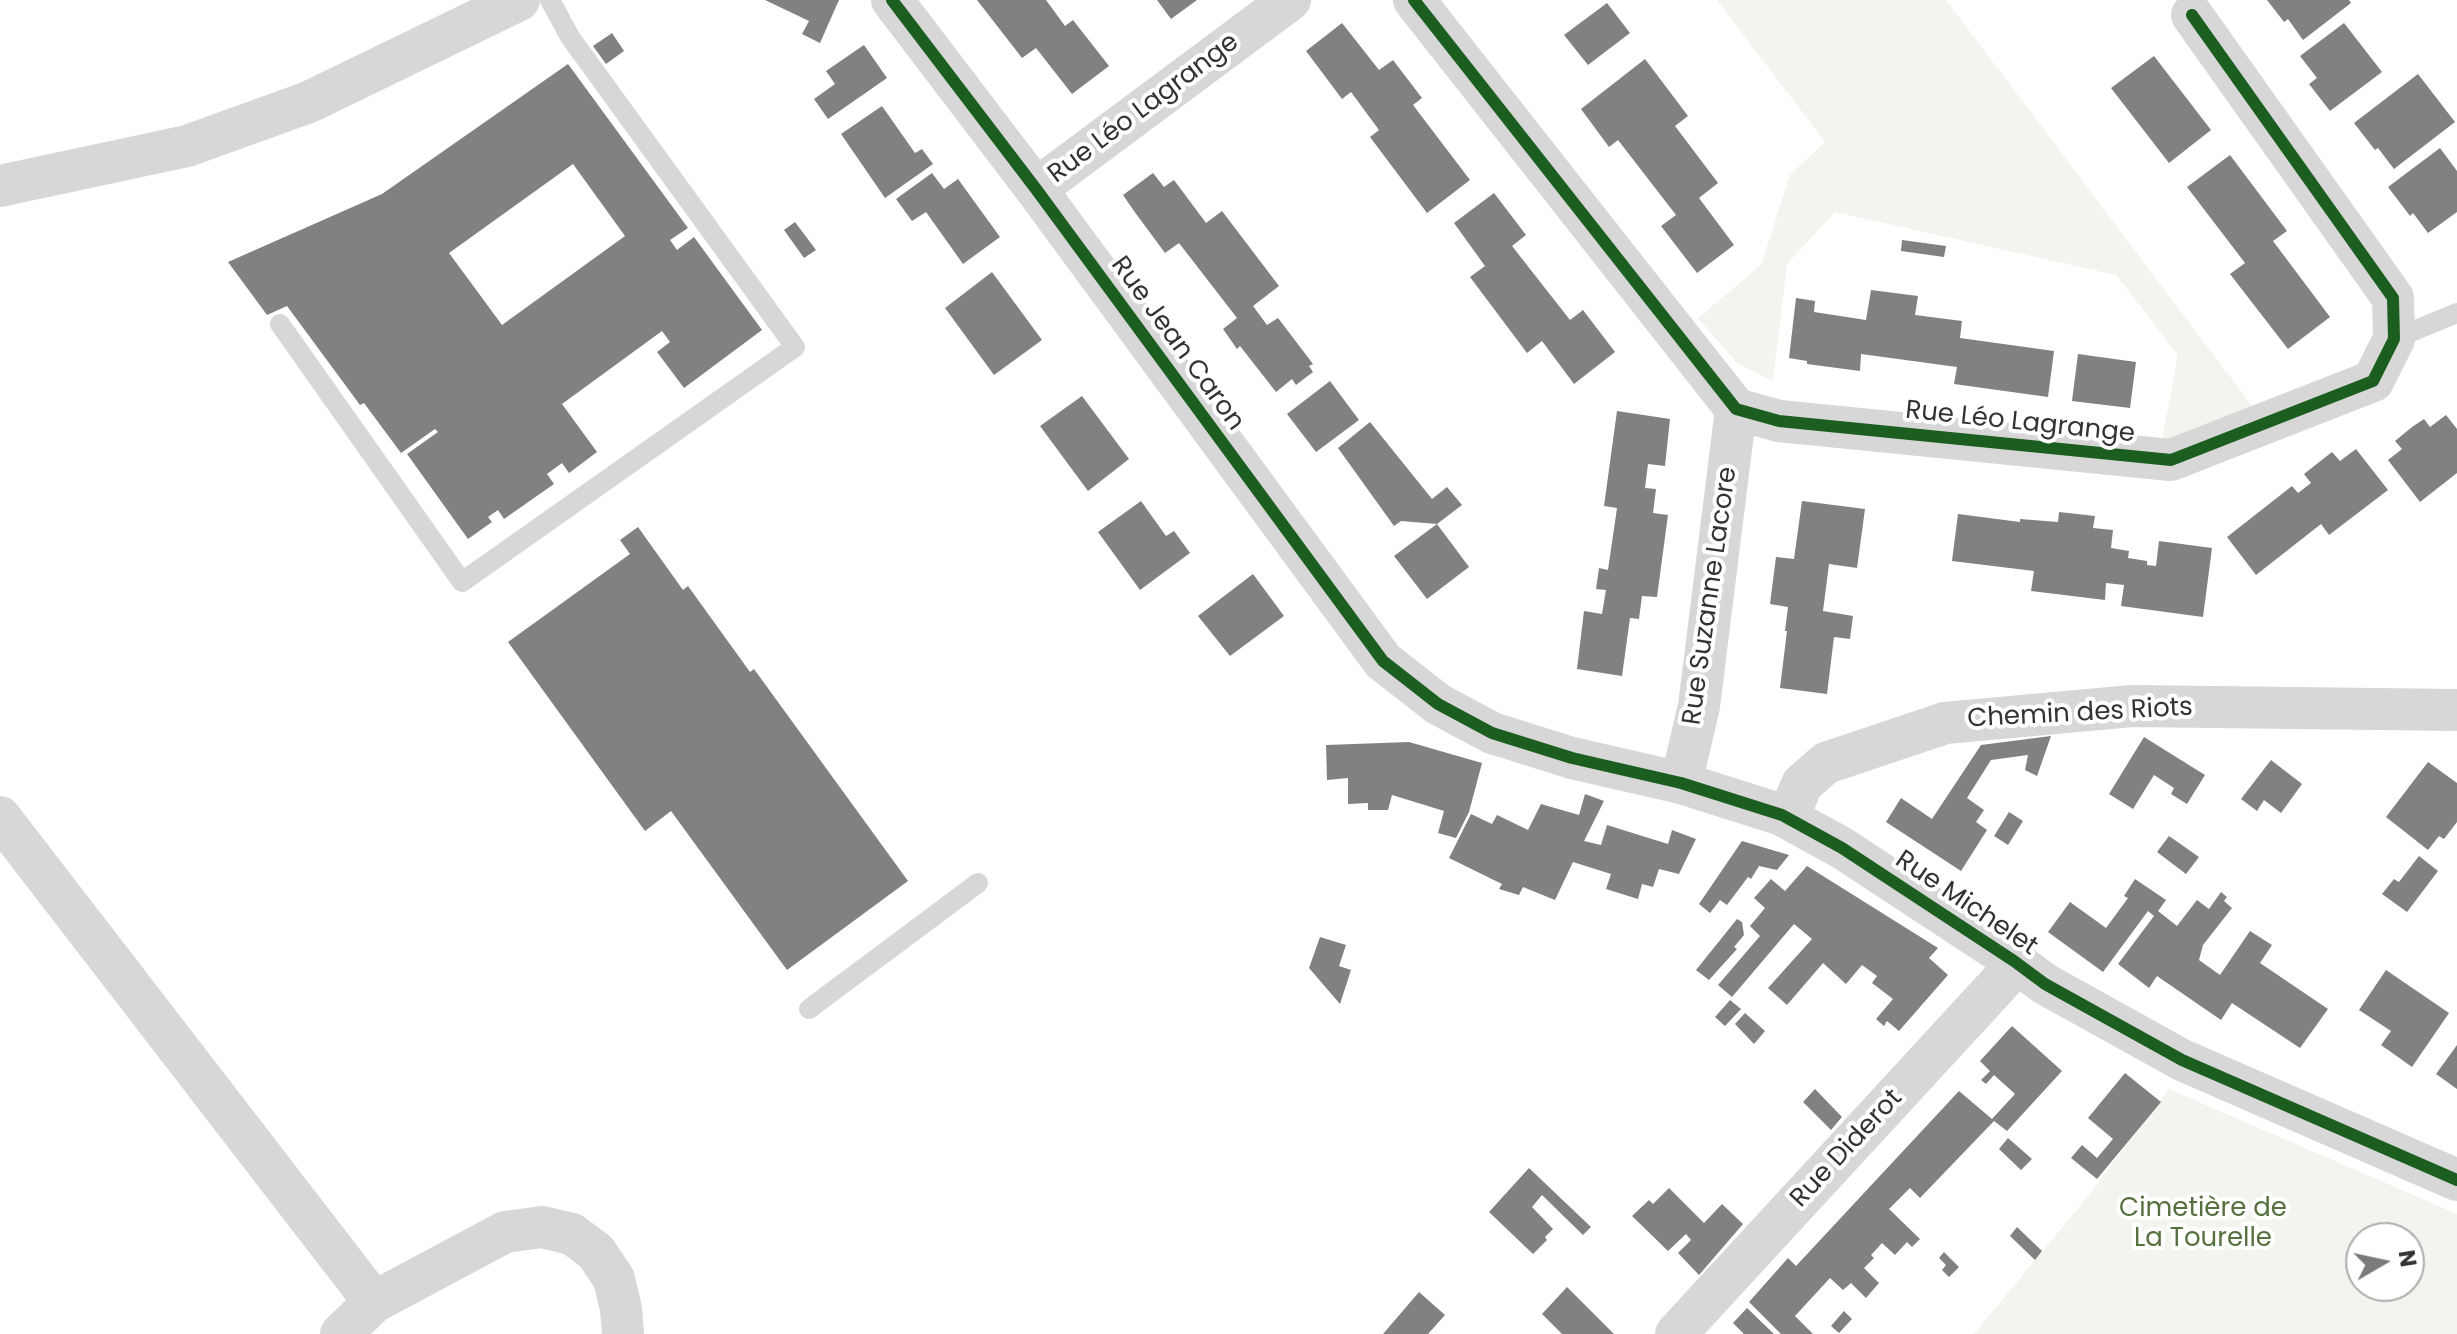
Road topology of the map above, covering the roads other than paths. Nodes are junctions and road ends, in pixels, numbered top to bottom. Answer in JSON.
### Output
{"nodes":[{"id":1,"x":519,"y":0,"type":"edge"},
{"id":2,"x":550,"y":0,"type":"edge"},
{"id":3,"x":892,"y":0,"type":"edge"},
{"id":4,"x":1290,"y":0,"type":"edge"},
{"id":5,"x":1414,"y":0,"type":"edge"},
{"id":6,"x":2192,"y":15,"type":"dead end"},
{"id":7,"x":0,"y":186,"type":"edge"},
{"id":8,"x":1036,"y":189,"type":"junction"},
{"id":9,"x":2457,"y":313,"type":"edge"},
{"id":10,"x":280,"y":324,"type":"dead end"},
{"id":11,"x":2394,"y":339,"type":"junction"},
{"id":12,"x":1736,"y":409,"type":"junction"},
{"id":13,"x":1438,"y":704,"type":"joint"},
{"id":14,"x":2457,"y":710,"type":"edge"},
{"id":15,"x":1681,"y":783,"type":"junction"},
{"id":16,"x":0,"y":817,"type":"edge"},
{"id":17,"x":1788,"y":818,"type":"junction"},
{"id":18,"x":978,"y":883,"type":"dead end"},
{"id":19,"x":2014,"y":961,"type":"junction"},
{"id":20,"x":809,"y":1009,"type":"dead end"},
{"id":21,"x":2457,"y":1180,"type":"edge"},
{"id":22,"x":374,"y":1302,"type":"junction"},
{"id":23,"x":341,"y":1334,"type":"edge"},
{"id":24,"x":623,"y":1334,"type":"edge"},
{"id":25,"x":1676,"y":1334,"type":"edge"}],
"edges":[{"from":1,"to":7,"type":"street"},
{"from":2,"to":10,"type":"lane"},
{"from":3,"to":8,"type":"street","name":"Rue Jean Caron"},
{"from":4,"to":8,"type":"street","name":"Rue Léo Lagrange"},
{"from":5,"to":12,"type":"street"},
{"from":6,"to":11,"type":"street","name":"Rue Léo Lagrange"},
{"from":8,"to":13,"type":"street","name":"Rue Jean Caron"},
{"from":9,"to":11,"type":"lane"},
{"from":11,"to":12,"type":"street","name":"Rue Léo Lagrange"},
{"from":12,"to":15,"type":"street","name":"Rue Suzanne Lacore"},
{"from":13,"to":15,"type":"street","name":"Rue Michelet"},
{"from":14,"to":17,"type":"street","name":"Chemin des Riots"},
{"from":15,"to":17,"type":"street","name":"Rue Michelet"},
{"from":16,"to":22,"type":"street"},
{"from":17,"to":19,"type":"street","name":"Rue Michelet"},
{"from":18,"to":20,"type":"lane"},
{"from":19,"to":21,"type":"street","name":"Rue Michelet"},
{"from":19,"to":25,"type":"street","name":"Rue Diderot"},
{"from":22,"to":23,"type":"street"},
{"from":22,"to":24,"type":"street"}]}
